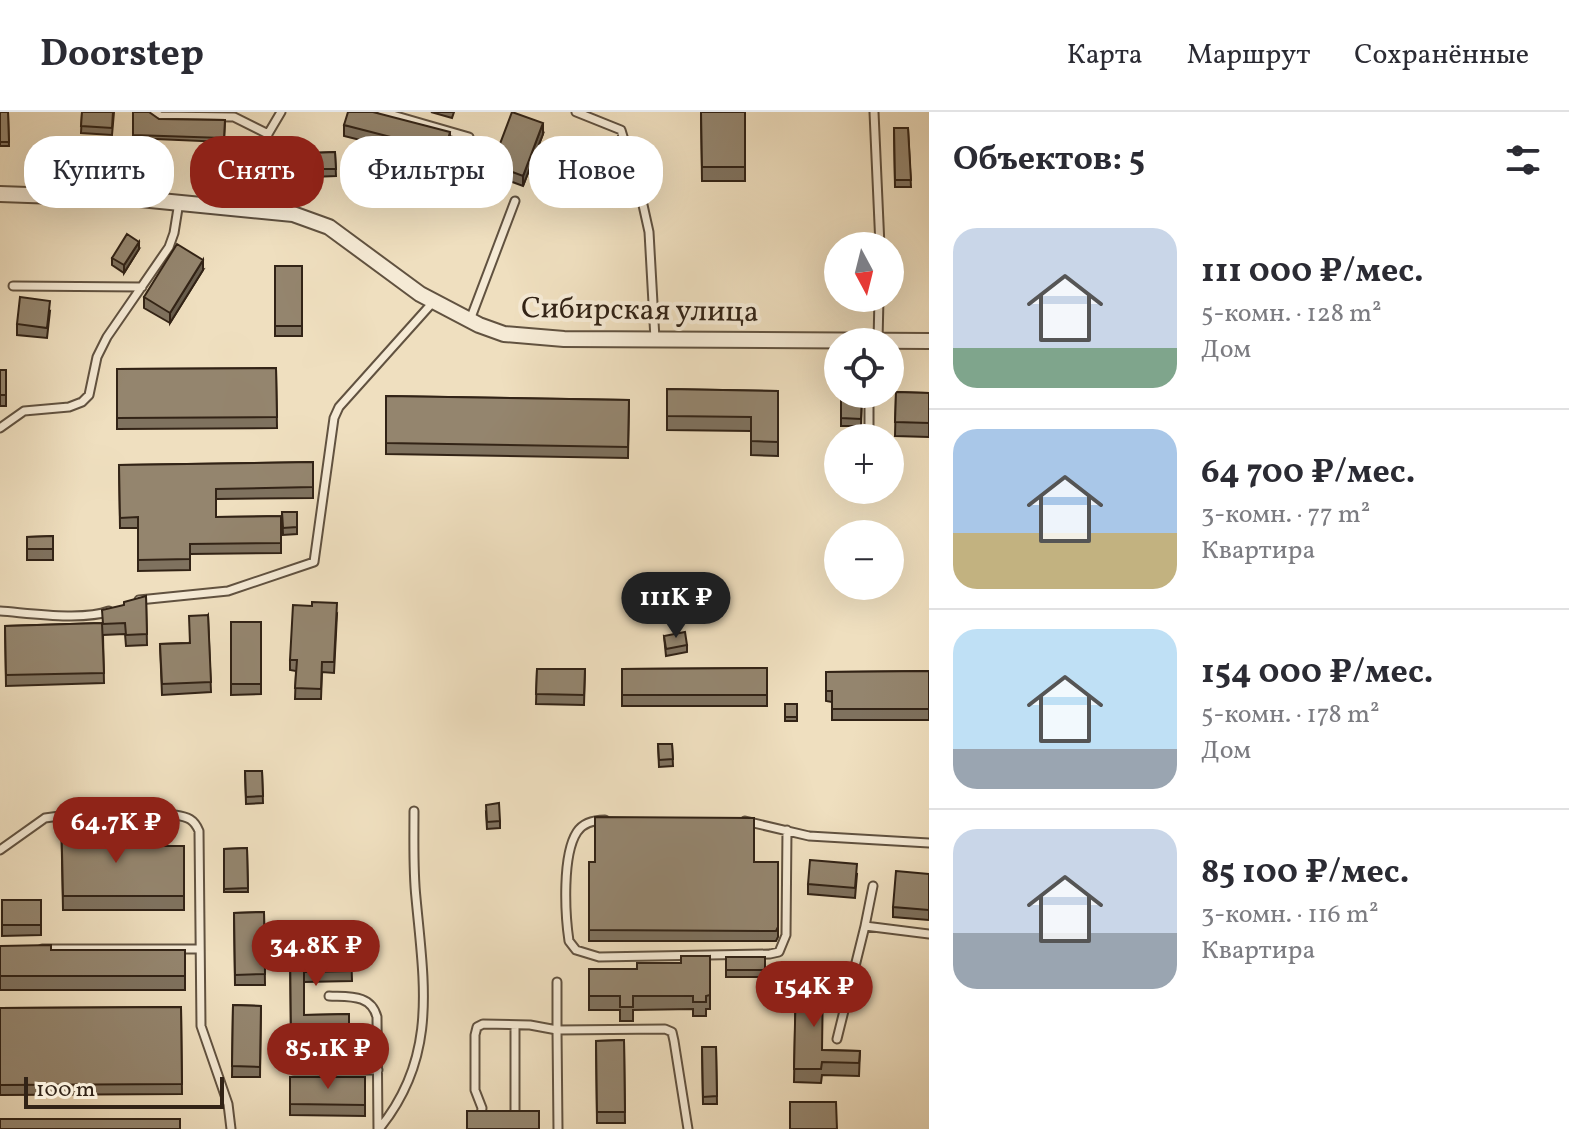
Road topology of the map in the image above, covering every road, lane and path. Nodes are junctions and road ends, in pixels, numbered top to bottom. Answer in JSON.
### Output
{"nodes":[{"id":1,"x":154,"y":112,"type":"edge"},
{"id":2,"x":281,"y":112,"type":"edge"},
{"id":3,"x":382,"y":112,"type":"edge"},
{"id":4,"x":576,"y":112,"type":"edge"},
{"id":5,"x":874,"y":112,"type":"edge"},
{"id":6,"x":191,"y":114,"type":"edge"},
{"id":7,"x":234,"y":115,"type":"edge"},
{"id":8,"x":268,"y":134,"type":"junction"},
{"id":9,"x":466,"y":136,"type":"edge"},
{"id":10,"x":0,"y":194,"type":"edge"},
{"id":11,"x":515,"y":201,"type":"dead end"},
{"id":12,"x":179,"y":202,"type":"junction"},
{"id":13,"x":260,"y":209,"type":"junction"},
{"id":14,"x":879,"y":232,"type":"edge"},
{"id":15,"x":13,"y":286,"type":"dead end"},
{"id":16,"x":142,"y":287,"type":"junction"},
{"id":17,"x":434,"y":301,"type":"junction"},
{"id":18,"x":470,"y":320,"type":"junction"},
{"id":19,"x":655,"y":339,"type":"junction"},
{"id":20,"x":824,"y":341,"type":"edge"},
{"id":21,"x":904,"y":341,"type":"edge"},
{"id":22,"x":929,"y":341,"type":"edge"},
{"id":23,"x":0,"y":428,"type":"edge"},
{"id":24,"x":126,"y":604,"type":"edge"},
{"id":25,"x":114,"y":609,"type":"edge"},
{"id":26,"x":0,"y":611,"type":"edge"},
{"id":27,"x":414,"y":811,"type":"dead end"},
{"id":28,"x":613,"y":820,"type":"edge"},
{"id":29,"x":735,"y":821,"type":"edge"},
{"id":30,"x":787,"y":830,"type":"junction"},
{"id":31,"x":929,"y":843,"type":"edge"},
{"id":32,"x":0,"y":850,"type":"edge"},
{"id":33,"x":873,"y":886,"type":"dead end"},
{"id":34,"x":865,"y":926,"type":"junction"},
{"id":35,"x":929,"y":934,"type":"edge"},
{"id":36,"x":31,"y":949,"type":"edge"},
{"id":37,"x":199,"y":949,"type":"junction"},
{"id":38,"x":557,"y":982,"type":"dead end"},
{"id":39,"x":329,"y":996,"type":"dead end"},
{"id":40,"x":515,"y":1025,"type":"junction"},
{"id":41,"x":557,"y":1030,"type":"junction"},
{"id":42,"x":837,"y":1039,"type":"dead end"},
{"id":43,"x":294,"y":1070,"type":"dead end"},
{"id":44,"x":378,"y":1070,"type":"junction"},
{"id":45,"x":481,"y":1117,"type":"edge"},
{"id":46,"x":515,"y":1117,"type":"edge"},
{"id":47,"x":231,"y":1129,"type":"edge"},
{"id":48,"x":378,"y":1129,"type":"edge"},
{"id":49,"x":558,"y":1129,"type":"edge"},
{"id":50,"x":688,"y":1129,"type":"edge"}],
"edges":[{"from":1,"to":6,"type":"lane"},
{"from":2,"to":8,"type":"lane"},
{"from":3,"to":9,"type":"lane"},
{"from":4,"to":19,"type":"lane"},
{"from":5,"to":14,"type":"lane"},
{"from":6,"to":7,"type":"lane"},
{"from":7,"to":8,"type":"lane"},
{"from":8,"to":13,"type":"lane"},
{"from":10,"to":12,"type":"street","name":"Сибирская улица"},
{"from":11,"to":18,"type":"lane"},
{"from":12,"to":13,"type":"street","name":"Сибирская улица"},
{"from":12,"to":16,"type":"lane"},
{"from":13,"to":17,"type":"street","name":"Сибирская улица"},
{"from":15,"to":16,"type":"lane"},
{"from":16,"to":23,"type":"lane"},
{"from":17,"to":18,"type":"street","name":"Сибирская улица"},
{"from":17,"to":24,"type":"lane"},
{"from":18,"to":19,"type":"street","name":"Сибирская улица"},
{"from":19,"to":20,"type":"street","name":"Сибирская улица"},
{"from":21,"to":22,"type":"street","name":"Сибирская улица"},
{"from":25,"to":26,"type":"lane"},
{"from":27,"to":48,"type":"lane"},
{"from":28,"to":30,"type":"lane"},
{"from":29,"to":30,"type":"lane"},
{"from":30,"to":31,"type":"lane"},
{"from":32,"to":37,"type":"lane"},
{"from":33,"to":34,"type":"lane"},
{"from":34,"to":35,"type":"lane"},
{"from":34,"to":42,"type":"lane"},
{"from":36,"to":37,"type":"lane"},
{"from":37,"to":47,"type":"lane"},
{"from":38,"to":41,"type":"lane"},
{"from":39,"to":44,"type":"lane"},
{"from":40,"to":41,"type":"lane"},
{"from":40,"to":45,"type":"lane"},
{"from":40,"to":46,"type":"lane"},
{"from":41,"to":49,"type":"lane"},
{"from":41,"to":50,"type":"lane"},
{"from":43,"to":44,"type":"lane"},
{"from":44,"to":48,"type":"lane"}]}
